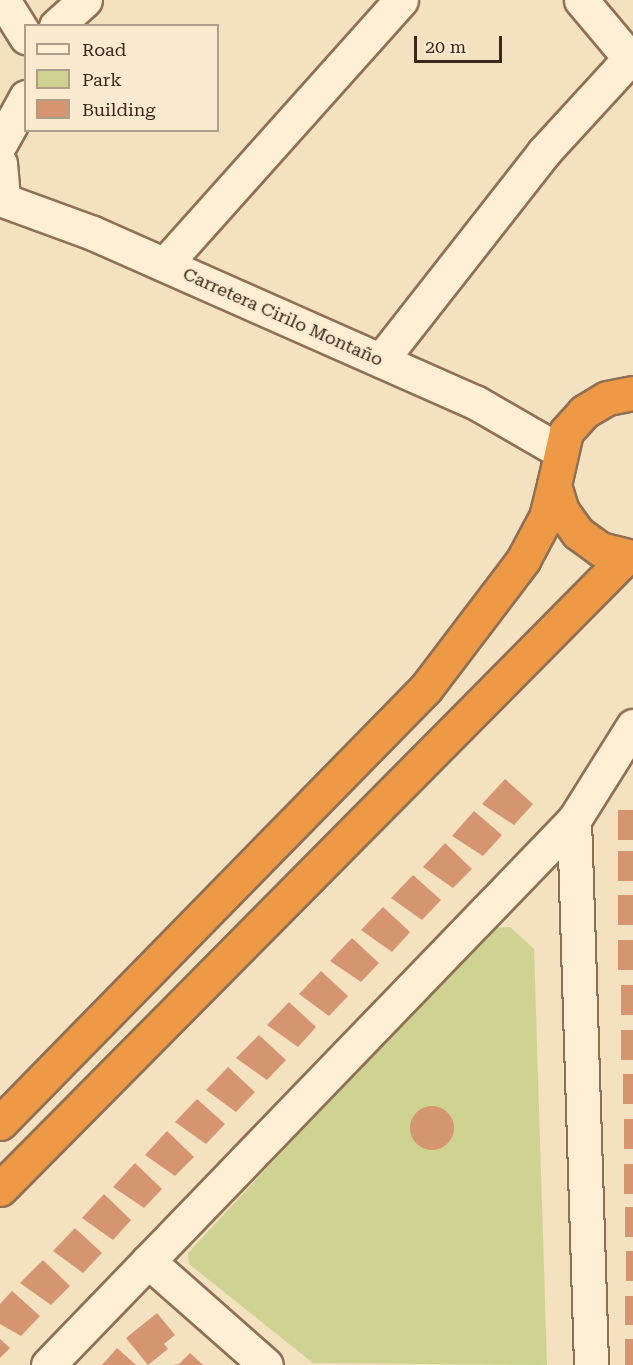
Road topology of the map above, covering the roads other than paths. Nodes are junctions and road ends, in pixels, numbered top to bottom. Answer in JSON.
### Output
{"nodes":[{"id":1,"x":3,"y":0,"type":"edge"},
{"id":2,"x":85,"y":0,"type":"edge"},
{"id":3,"x":401,"y":0,"type":"edge"},
{"id":4,"x":581,"y":0,"type":"edge"},
{"id":5,"x":58,"y":24,"type":"edge"},
{"id":6,"x":24,"y":34,"type":"edge"},
{"id":7,"x":632,"y":60,"type":"edge"},
{"id":8,"x":24,"y":101,"type":"edge"},
{"id":9,"x":0,"y":144,"type":"edge"},
{"id":10,"x":0,"y":163,"type":"edge"},
{"id":11,"x":1,"y":200,"type":"edge"},
{"id":12,"x":165,"y":264,"type":"junction"},
{"id":13,"x":381,"y":360,"type":"junction"},
{"id":14,"x":633,"y":393,"type":"edge"},
{"id":15,"x":558,"y":450,"type":"junction"},
{"id":16,"x":555,"y":485,"type":"junction"},
{"id":17,"x":630,"y":557,"type":"edge"},
{"id":18,"x":633,"y":726,"type":"edge"},
{"id":19,"x":574,"y":820,"type":"junction"},
{"id":20,"x":0,"y":1123,"type":"edge"},
{"id":21,"x":0,"y":1189,"type":"edge"},
{"id":22,"x":148,"y":1261,"type":"junction"},
{"id":23,"x":48,"y":1365,"type":"edge"},
{"id":24,"x":266,"y":1365,"type":"edge"},
{"id":25,"x":591,"y":1365,"type":"edge"}],
"edges":[{"from":1,"to":6,"type":"street"},
{"from":2,"to":5,"type":"street"},
{"from":3,"to":12,"type":"street"},
{"from":4,"to":7,"type":"street"},
{"from":7,"to":13,"type":"street"},
{"from":8,"to":9,"type":"street"},
{"from":10,"to":11,"type":"street"},
{"from":11,"to":12,"type":"street","name":"Carretera Cirilo Montaño"},
{"from":12,"to":13,"type":"street","name":"Carretera Cirilo Montaño"},
{"from":13,"to":15,"type":"street","name":"Carretera Cirilo Montaño"},
{"from":14,"to":15,"type":"highway"},
{"from":15,"to":16,"type":"highway"},
{"from":16,"to":17,"type":"highway"},
{"from":16,"to":20,"type":"highway"},
{"from":17,"to":21,"type":"highway"},
{"from":18,"to":19,"type":"street"},
{"from":19,"to":22,"type":"street"},
{"from":19,"to":25,"type":"street"},
{"from":22,"to":23,"type":"street"},
{"from":22,"to":24,"type":"street"}]}
